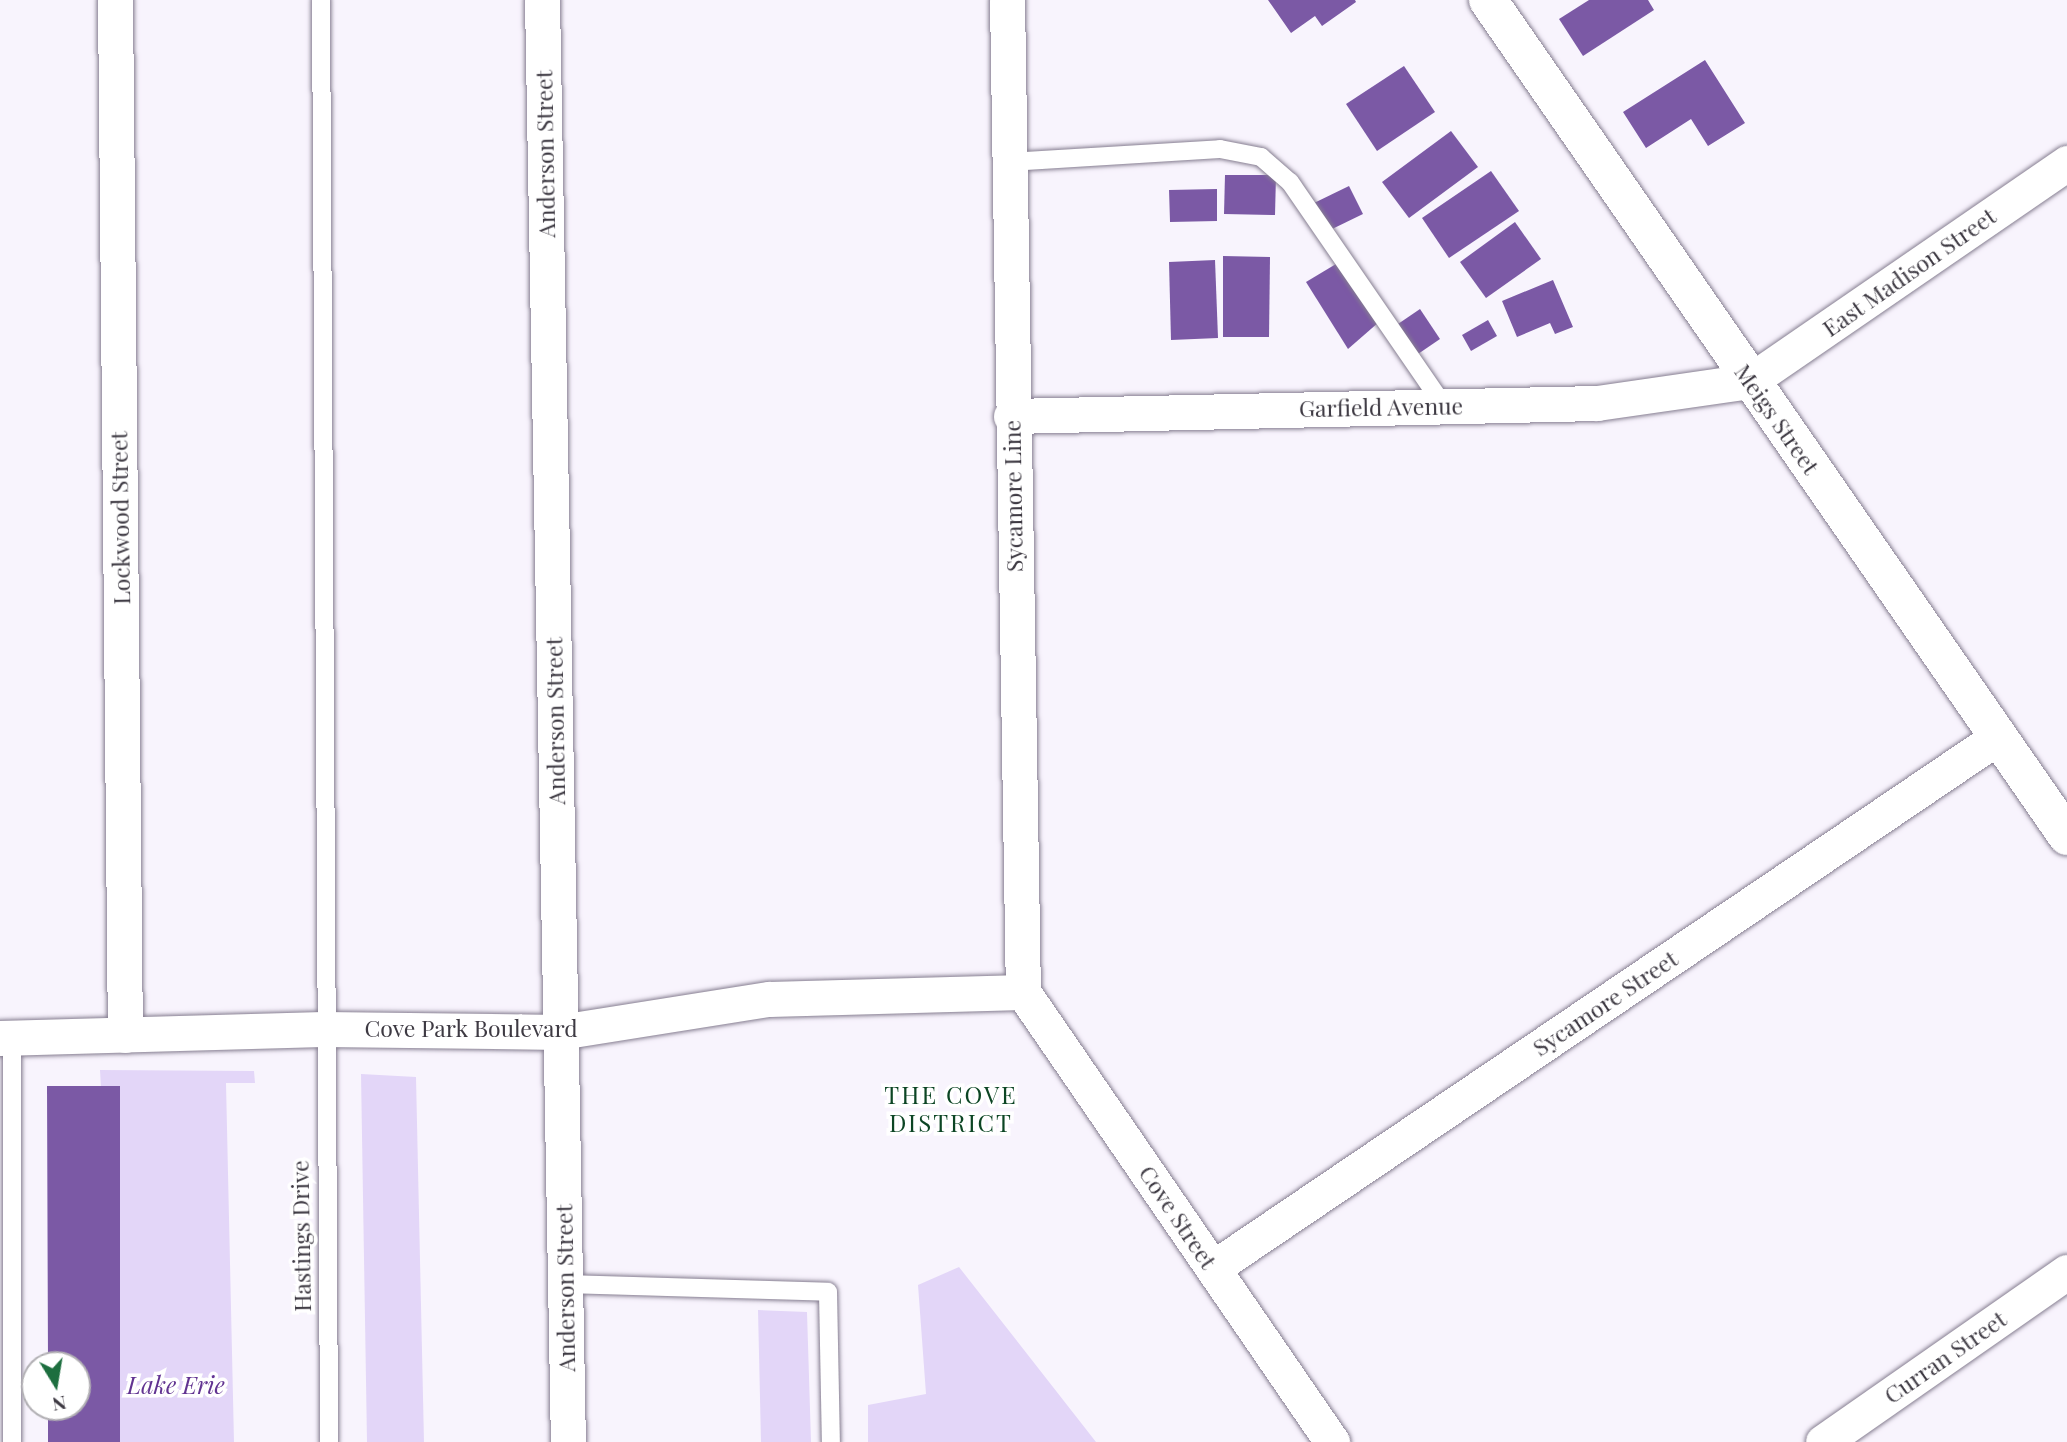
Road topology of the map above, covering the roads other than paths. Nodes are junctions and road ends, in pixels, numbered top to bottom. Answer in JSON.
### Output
{"nodes":[{"id":1,"x":115,"y":0,"type":"edge"},
{"id":2,"x":321,"y":0,"type":"edge"},
{"id":3,"x":542,"y":0,"type":"edge"},
{"id":4,"x":1007,"y":0,"type":"edge"},
{"id":5,"x":1488,"y":0,"type":"edge"},
{"id":6,"x":1009,"y":162,"type":"junction"},
{"id":7,"x":2067,"y":163,"type":"edge"},
{"id":8,"x":1750,"y":381,"type":"junction"},
{"id":9,"x":1444,"y":406,"type":"junction"},
{"id":10,"x":1011,"y":416,"type":"junction"},
{"id":11,"x":1998,"y":737,"type":"junction"},
{"id":12,"x":2067,"y":836,"type":"edge"},
{"id":13,"x":1023,"y":992,"type":"junction"},
{"id":14,"x":323,"y":1028,"type":"junction"},
{"id":15,"x":560,"y":1032,"type":"junction"},
{"id":16,"x":125,"y":1035,"type":"junction"},
{"id":17,"x":6,"y":1038,"type":"edge"},
{"id":18,"x":1213,"y":1268,"type":"junction"},
{"id":19,"x":2067,"y":1272,"type":"edge"},
{"id":20,"x":566,"y":1284,"type":"junction"},
{"id":21,"x":12,"y":1442,"type":"edge"},
{"id":22,"x":329,"y":1442,"type":"edge"},
{"id":23,"x":568,"y":1442,"type":"edge"},
{"id":24,"x":831,"y":1442,"type":"edge"},
{"id":25,"x":1332,"y":1442,"type":"edge"},
{"id":26,"x":1823,"y":1442,"type":"edge"}],
"edges":[{"from":1,"to":16,"type":"street","name":"Lockwood Street"},
{"from":2,"to":14,"type":"lane","name":"Hastings Drive"},
{"from":3,"to":15,"type":"street","name":"Anderson Street"},
{"from":4,"to":6,"type":"street","name":"Sycamore Line"},
{"from":5,"to":8,"type":"street","name":"Meigs Street"},
{"from":6,"to":9,"type":"lane"},
{"from":6,"to":10,"type":"street","name":"Sycamore Line"},
{"from":7,"to":8,"type":"street","name":"East Madison Street"},
{"from":8,"to":9,"type":"street","name":"Garfield Avenue"},
{"from":8,"to":11,"type":"street","name":"Meigs Street"},
{"from":9,"to":10,"type":"street","name":"Garfield Avenue"},
{"from":10,"to":13,"type":"street","name":"Sycamore Line"},
{"from":11,"to":12,"type":"street","name":"Meigs Street"},
{"from":11,"to":18,"type":"street","name":"Sycamore Street"},
{"from":13,"to":15,"type":"street","name":"Cove Park Boulevard"},
{"from":13,"to":18,"type":"street","name":"Cove Street"},
{"from":14,"to":15,"type":"street","name":"Cove Park Boulevard"},
{"from":14,"to":16,"type":"street","name":"Cove Park Boulevard"},
{"from":14,"to":22,"type":"lane","name":"Hastings Drive"},
{"from":15,"to":20,"type":"street","name":"Anderson Street"},
{"from":16,"to":17,"type":"street","name":"Cove Park Boulevard"},
{"from":17,"to":21,"type":"lane"},
{"from":18,"to":25,"type":"street","name":"Cove Street"},
{"from":19,"to":26,"type":"street","name":"Curran Street"},
{"from":20,"to":23,"type":"street","name":"Anderson Street"},
{"from":20,"to":24,"type":"lane"}]}
